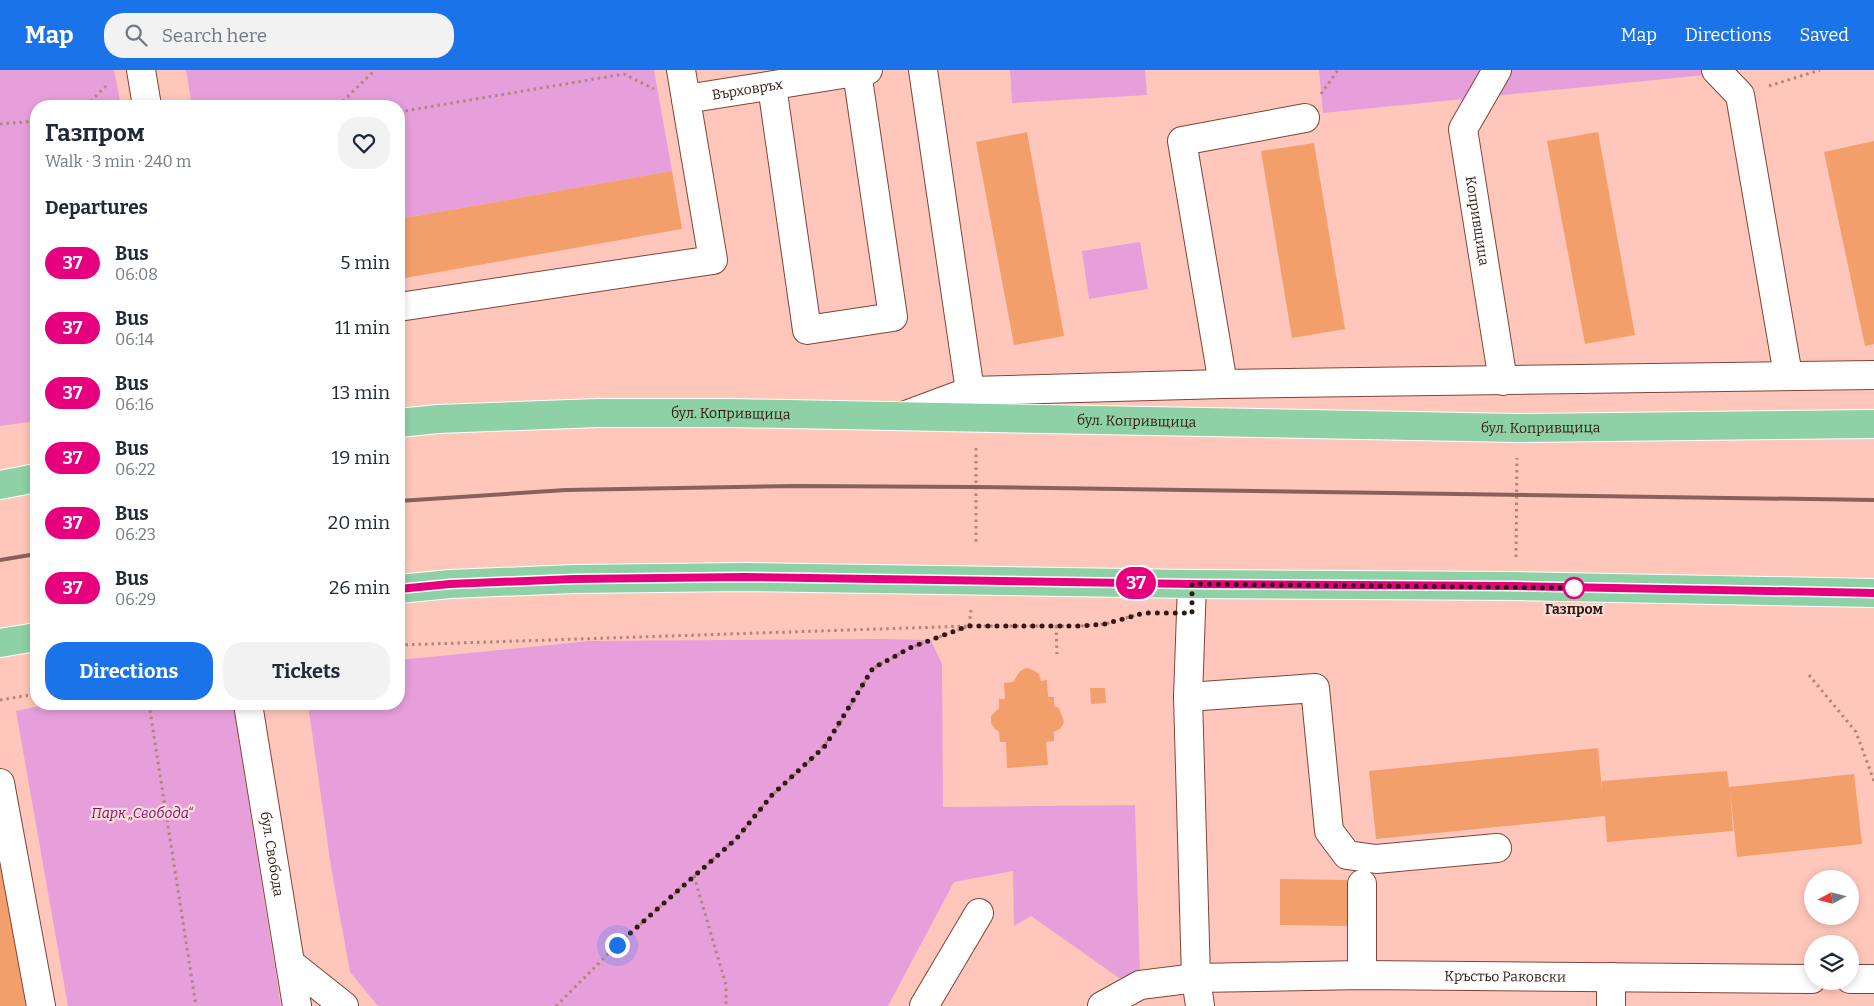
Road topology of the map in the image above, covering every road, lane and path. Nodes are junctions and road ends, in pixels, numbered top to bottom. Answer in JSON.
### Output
{"nodes":[{"id":1,"x":141,"y":70,"type":"edge"},
{"id":2,"x":374,"y":70,"type":"edge"},
{"id":3,"x":682,"y":70,"type":"edge"},
{"id":4,"x":923,"y":70,"type":"edge"},
{"id":5,"x":1497,"y":70,"type":"edge"},
{"id":6,"x":1716,"y":70,"type":"edge"},
{"id":7,"x":1820,"y":70,"type":"edge"},
{"id":8,"x":862,"y":71,"type":"edge"},
{"id":9,"x":106,"y":86,"type":"dead end"},
{"id":10,"x":772,"y":86,"type":"junction"},
{"id":11,"x":1740,"y":95,"type":"junction"},
{"id":12,"x":92,"y":100,"type":"edge"},
{"id":13,"x":146,"y":100,"type":"edge"},
{"id":14,"x":344,"y":100,"type":"edge"},
{"id":15,"x":686,"y":100,"type":"junction"},
{"id":16,"x":405,"y":111,"type":"edge"},
{"id":17,"x":1305,"y":118,"type":"dead end"},
{"id":18,"x":30,"y":122,"type":"edge"},
{"id":19,"x":0,"y":124,"type":"edge"},
{"id":20,"x":405,"y":306,"type":"edge"},
{"id":21,"x":1788,"y":375,"type":"junction"},
{"id":22,"x":1874,"y":375,"type":"edge"},
{"id":23,"x":1503,"y":381,"type":"junction"},
{"id":24,"x":1223,"y":384,"type":"junction"},
{"id":25,"x":970,"y":391,"type":"junction"},
{"id":26,"x":899,"y":418,"type":"junction"},
{"id":27,"x":975,"y":419,"type":"junction"},
{"id":28,"x":405,"y":422,"type":"edge"},
{"id":29,"x":1874,"y":424,"type":"edge"},
{"id":30,"x":1517,"y":428,"type":"junction"},
{"id":31,"x":30,"y":479,"type":"edge"},
{"id":32,"x":0,"y":485,"type":"edge"},
{"id":33,"x":976,"y":545,"type":"dead end"},
{"id":34,"x":976,"y":580,"type":"junction"},
{"id":35,"x":1192,"y":584,"type":"junction"},
{"id":36,"x":1516,"y":586,"type":"junction"},
{"id":37,"x":405,"y":588,"type":"edge"},
{"id":38,"x":1874,"y":593,"type":"edge"},
{"id":39,"x":1138,"y":615,"type":"dead end"},
{"id":40,"x":968,"y":626,"type":"junction"},
{"id":41,"x":1056,"y":626,"type":"junction"},
{"id":42,"x":30,"y":638,"type":"edge"},
{"id":43,"x":0,"y":643,"type":"edge"},
{"id":44,"x":405,"y":645,"type":"edge"},
{"id":45,"x":1057,"y":654,"type":"dead end"},
{"id":46,"x":1809,"y":675,"type":"dead end"},
{"id":47,"x":30,"y":695,"type":"edge"},
{"id":48,"x":1188,"y":697,"type":"junction"},
{"id":49,"x":0,"y":700,"type":"edge"},
{"id":50,"x":150,"y":710,"type":"edge"},
{"id":51,"x":249,"y":710,"type":"edge"},
{"id":52,"x":1874,"y":781,"type":"edge"},
{"id":53,"x":0,"y":783,"type":"edge"},
{"id":54,"x":1497,"y":848,"type":"dead end"},
{"id":55,"x":694,"y":876,"type":"junction"},
{"id":56,"x":1362,"y":884,"type":"dead end"},
{"id":57,"x":979,"y":913,"type":"dead end"},
{"id":58,"x":290,"y":963,"type":"junction"},
{"id":59,"x":1362,"y":975,"type":"junction"},
{"id":60,"x":1610,"y":977,"type":"junction"},
{"id":61,"x":1196,"y":978,"type":"junction"},
{"id":62,"x":1804,"y":978,"type":"edge"},
{"id":63,"x":1859,"y":979,"type":"edge"},
{"id":64,"x":1874,"y":979,"type":"edge"},
{"id":65,"x":41,"y":1006,"type":"edge"},
{"id":66,"x":196,"y":1006,"type":"edge"},
{"id":67,"x":297,"y":1006,"type":"edge"},
{"id":68,"x":344,"y":1006,"type":"edge"},
{"id":69,"x":556,"y":1006,"type":"edge"},
{"id":70,"x":726,"y":1006,"type":"edge"},
{"id":71,"x":924,"y":1006,"type":"edge"},
{"id":72,"x":1102,"y":1006,"type":"edge"},
{"id":73,"x":1200,"y":1006,"type":"edge"},
{"id":74,"x":1611,"y":1006,"type":"edge"}],
"edges":[{"from":1,"to":13,"type":"street"},
{"from":2,"to":14,"type":"path"},
{"from":3,"to":15,"type":"street"},
{"from":4,"to":25,"type":"street"},
{"from":5,"to":23,"type":"street","name":"Копривщица"},
{"from":6,"to":11,"type":"street"},
{"from":7,"to":11,"type":"path"},
{"from":8,"to":10,"type":"street","name":"Върховръх"},
{"from":8,"to":10,"type":"street"},
{"from":9,"to":12,"type":"path"},
{"from":10,"to":15,"type":"street","name":"Върховръх"},
{"from":11,"to":21,"type":"street"},
{"from":15,"to":16,"type":"path"},
{"from":15,"to":20,"type":"street"},
{"from":17,"to":24,"type":"street"},
{"from":18,"to":19,"type":"path"},
{"from":21,"to":22,"type":"street"},
{"from":21,"to":23,"type":"street"},
{"from":23,"to":24,"type":"street"},
{"from":24,"to":25,"type":"street"},
{"from":25,"to":26,"type":"street"},
{"from":26,"to":27,"type":"main road","name":"бул. Копривщица"},
{"from":26,"to":28,"type":"main road","name":"бул. Копривщица"},
{"from":27,"to":30,"type":"main road","name":"бул. Копривщица"},
{"from":27,"to":33,"type":"path"},
{"from":29,"to":30,"type":"main road","name":"бул. Копривщица"},
{"from":30,"to":36,"type":"path"},
{"from":31,"to":32,"type":"main road"},
{"from":34,"to":35,"type":"main road"},
{"from":34,"to":37,"type":"main road"},
{"from":34,"to":40,"type":"path"},
{"from":35,"to":36,"type":"main road"},
{"from":35,"to":48,"type":"street"},
{"from":36,"to":38,"type":"main road"},
{"from":39,"to":41,"type":"path"},
{"from":40,"to":41,"type":"path"},
{"from":40,"to":44,"type":"path"},
{"from":40,"to":55,"type":"path"},
{"from":41,"to":45,"type":"path"},
{"from":42,"to":43,"type":"main road"},
{"from":46,"to":52,"type":"path"},
{"from":47,"to":49,"type":"path"},
{"from":48,"to":54,"type":"street"},
{"from":48,"to":61,"type":"street"},
{"from":50,"to":66,"type":"path"},
{"from":51,"to":58,"type":"street","name":"бул. Свобода"},
{"from":53,"to":65,"type":"street"},
{"from":55,"to":69,"type":"path"},
{"from":55,"to":70,"type":"path"},
{"from":56,"to":59,"type":"street"},
{"from":57,"to":71,"type":"street"},
{"from":58,"to":67,"type":"street","name":"бул. Свобода"},
{"from":58,"to":68,"type":"street"},
{"from":59,"to":60,"type":"street","name":"Кръстьо Раковски"},
{"from":59,"to":61,"type":"street","name":"Кръстьо Раковски"},
{"from":60,"to":62,"type":"street","name":"Кръстьо Раковски"},
{"from":60,"to":74,"type":"street"},
{"from":61,"to":72,"type":"street","name":"Кръстьо Раковски"},
{"from":61,"to":73,"type":"street"},
{"from":63,"to":64,"type":"street"}]}
